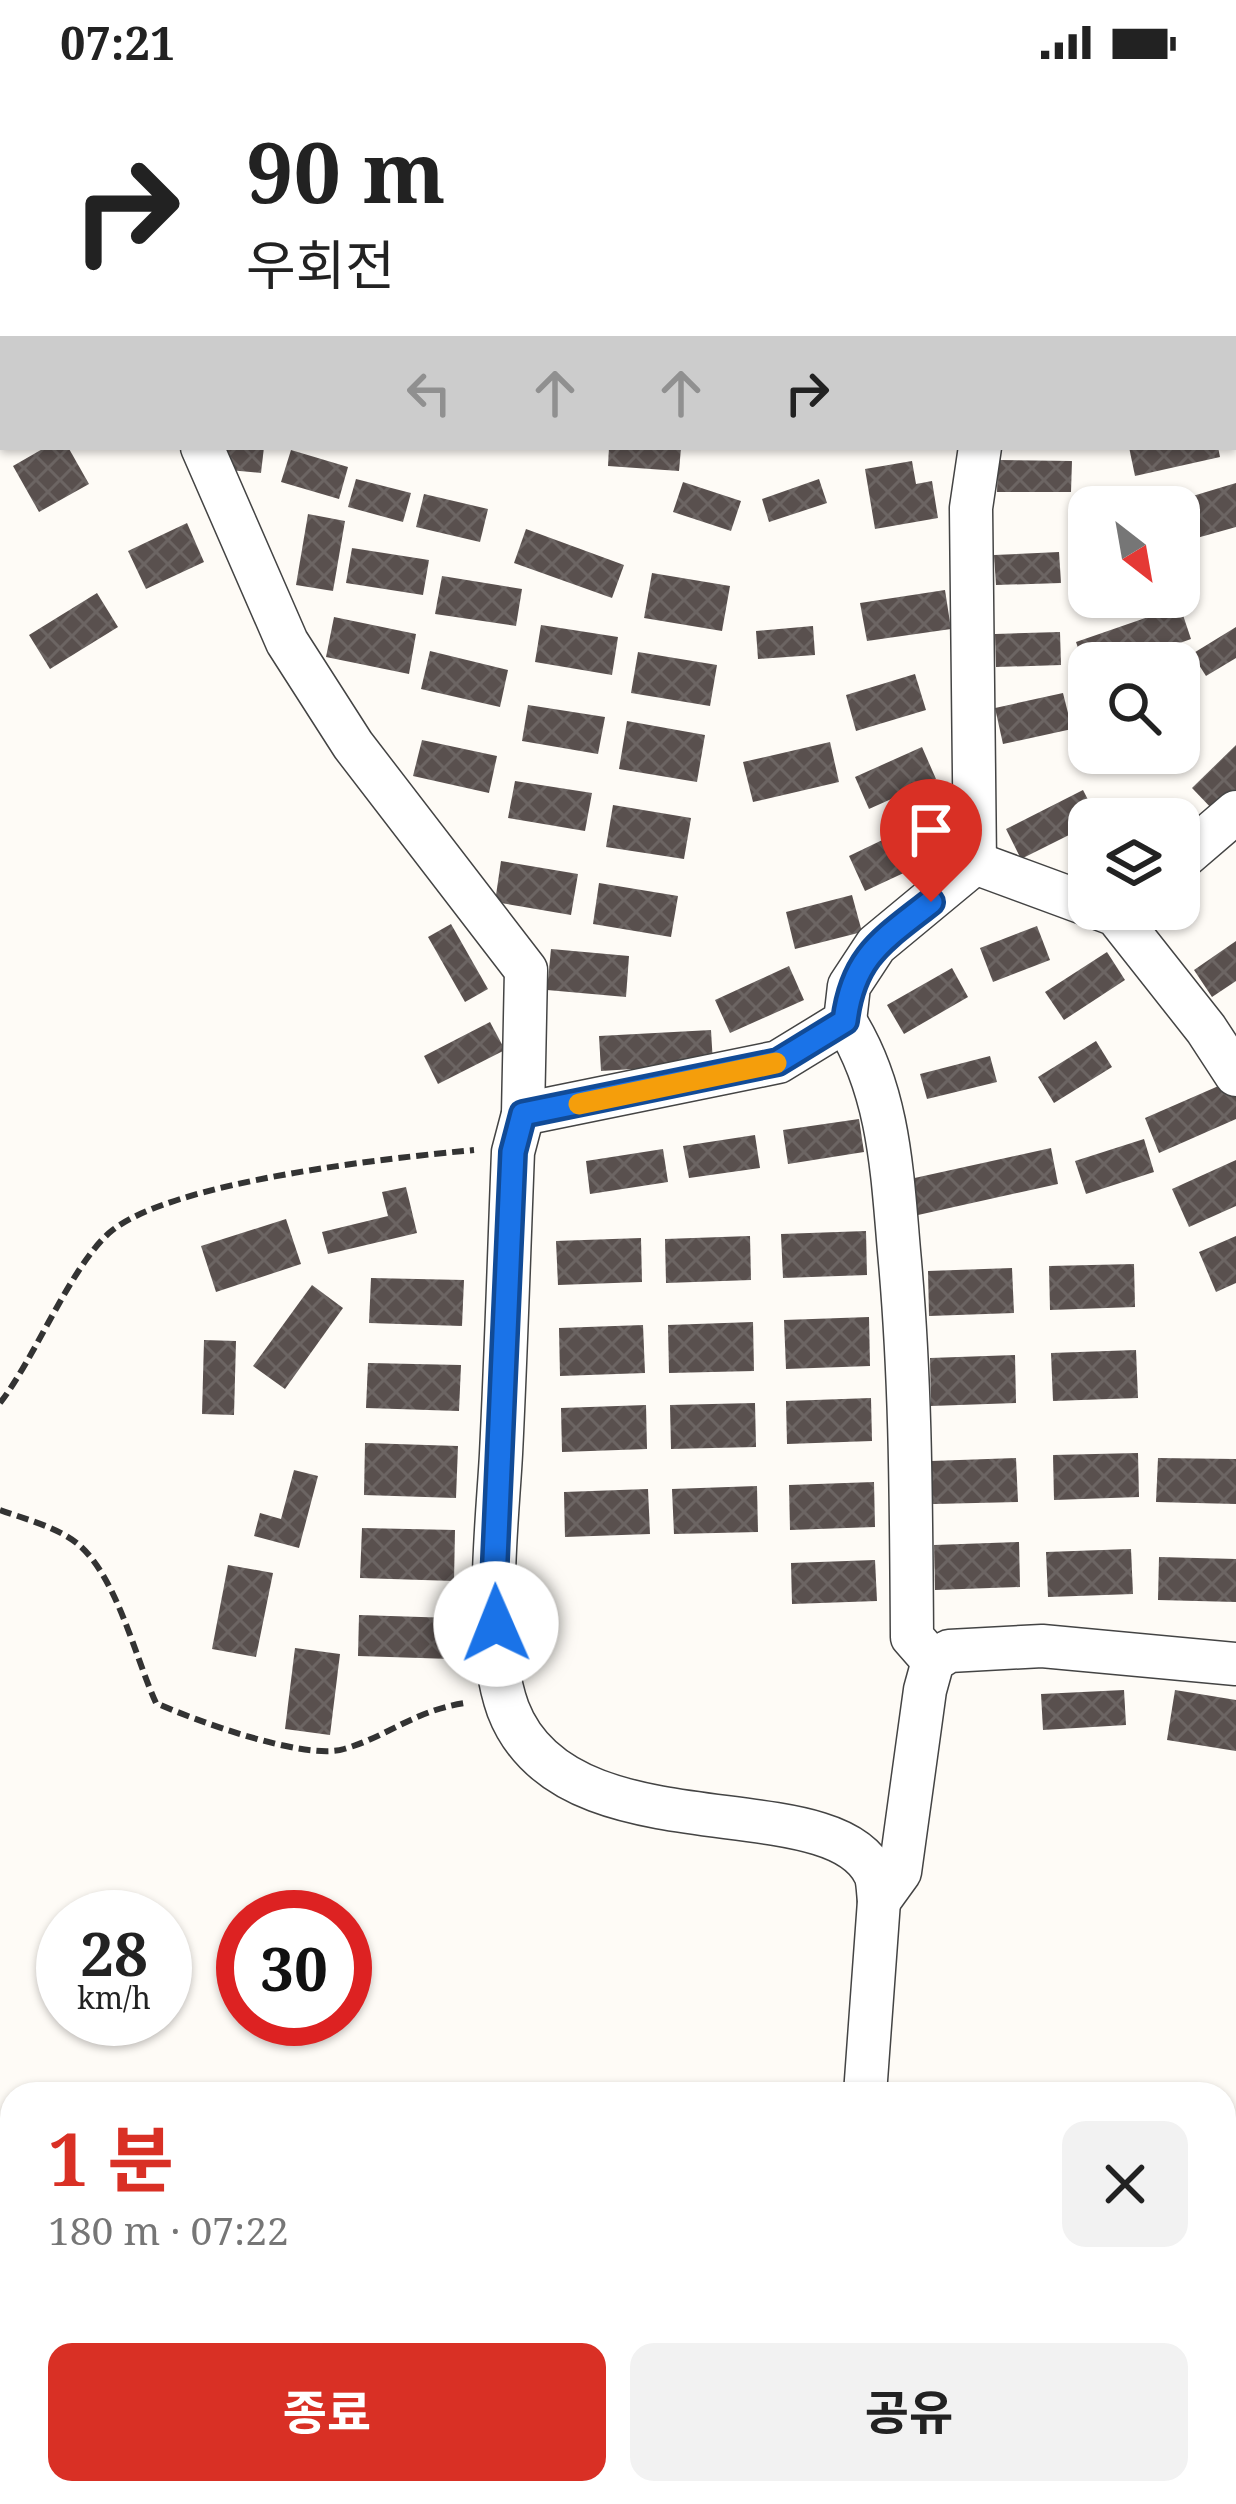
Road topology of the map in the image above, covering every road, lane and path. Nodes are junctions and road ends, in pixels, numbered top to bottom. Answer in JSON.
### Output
{"nodes":[{"id":1,"x":203,"y":450,"type":"edge"},
{"id":2,"x":980,"y":450,"type":"edge"},
{"id":3,"x":1236,"y":812,"type":"edge"},
{"id":4,"x":1200,"y":843,"type":"edge"},
{"id":5,"x":975,"y":863,"type":"junction"},
{"id":6,"x":1068,"y":895,"type":"edge"},
{"id":7,"x":1124,"y":930,"type":"edge"},
{"id":8,"x":845,"y":1021,"type":"junction"},
{"id":9,"x":1236,"y":1075,"type":"edge"},
{"id":10,"x":518,"y":1133,"type":"junction"},
{"id":11,"x":0,"y":1403,"type":"edge"},
{"id":12,"x":0,"y":1510,"type":"edge"},
{"id":13,"x":933,"y":1661,"type":"junction"},
{"id":14,"x":1236,"y":1664,"type":"edge"},
{"id":15,"x":509,"y":1711,"type":"junction"},
{"id":16,"x":879,"y":1901,"type":"junction"},
{"id":17,"x":866,"y":2082,"type":"edge"}],
"edges":[{"from":1,"to":10,"type":"street"},
{"from":2,"to":5,"type":"street"},
{"from":3,"to":4,"type":"street"},
{"from":5,"to":6,"type":"street"},
{"from":5,"to":8,"type":"street"},
{"from":7,"to":9,"type":"street"},
{"from":8,"to":10,"type":"street"},
{"from":8,"to":13,"type":"street"},
{"from":10,"to":11,"type":"path"},
{"from":10,"to":15,"type":"street"},
{"from":12,"to":15,"type":"path"},
{"from":13,"to":14,"type":"street"},
{"from":13,"to":16,"type":"street"},
{"from":15,"to":16,"type":"street"},
{"from":16,"to":17,"type":"street"}]}
